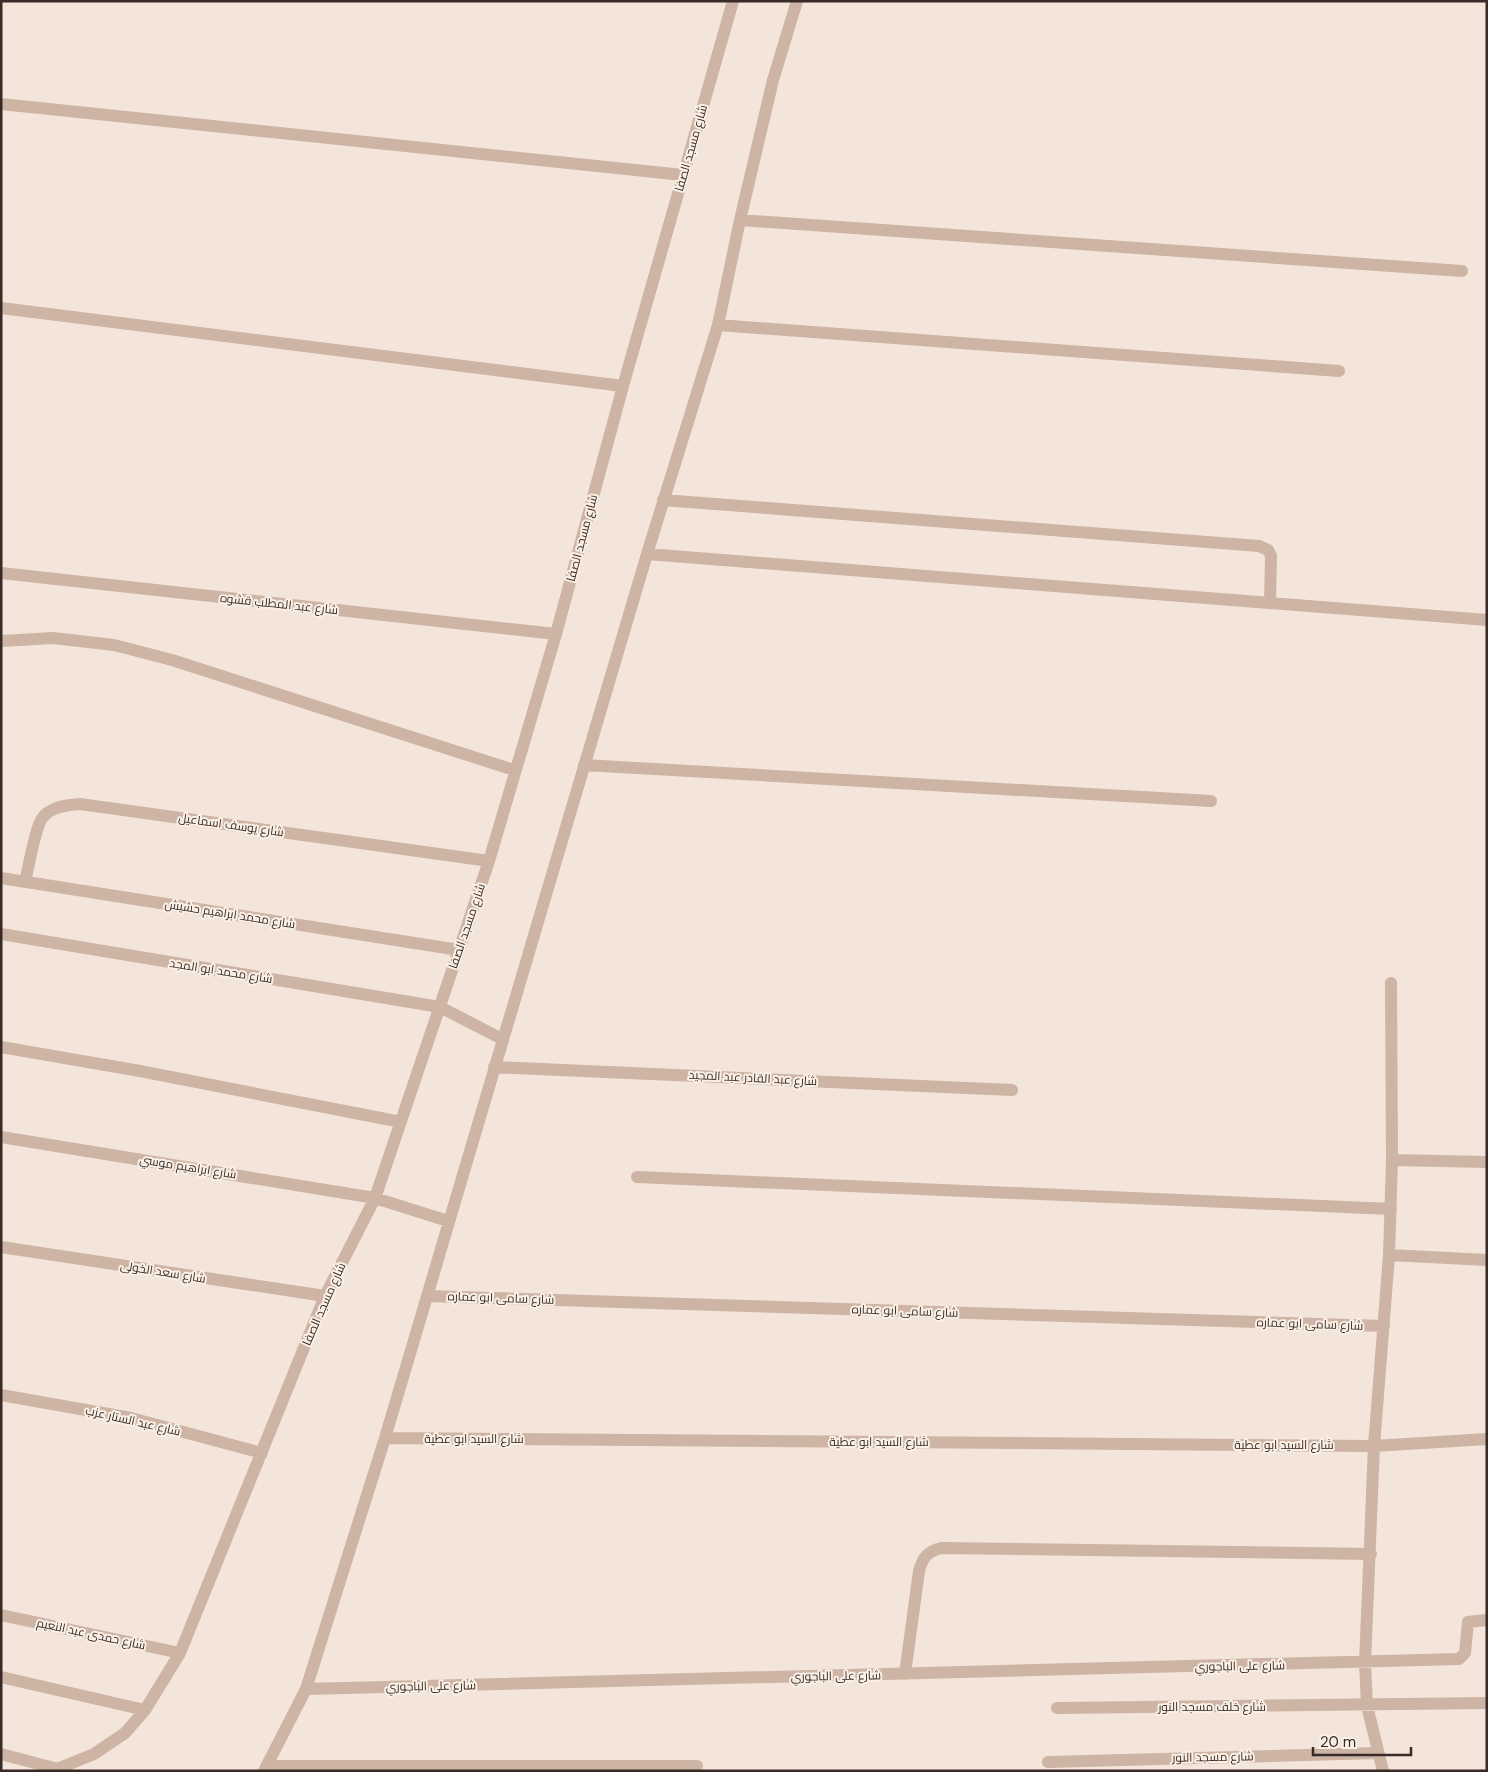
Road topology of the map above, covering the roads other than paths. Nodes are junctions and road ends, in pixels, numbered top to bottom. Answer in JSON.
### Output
{"nodes":[{"id":1,"x":733,"y":1,"type":"edge"},
{"id":2,"x":797,"y":1,"type":"edge"},
{"id":3,"x":1,"y":104,"type":"edge"},
{"id":4,"x":683,"y":176,"type":"junction"},
{"id":5,"x":740,"y":220,"type":"junction"},
{"id":6,"x":1462,"y":272,"type":"dead end"},
{"id":7,"x":1,"y":308,"type":"edge"},
{"id":8,"x":718,"y":325,"type":"junction"},
{"id":9,"x":1339,"y":371,"type":"dead end"},
{"id":10,"x":623,"y":386,"type":"junction"},
{"id":11,"x":663,"y":500,"type":"junction"},
{"id":12,"x":647,"y":554,"type":"junction"},
{"id":13,"x":1,"y":573,"type":"edge"},
{"id":14,"x":1270,"y":603,"type":"junction"},
{"id":15,"x":1487,"y":620,"type":"edge"},
{"id":16,"x":556,"y":634,"type":"junction"},
{"id":17,"x":1,"y":640,"type":"edge"},
{"id":18,"x":584,"y":765,"type":"junction"},
{"id":19,"x":514,"y":770,"type":"junction"},
{"id":20,"x":1211,"y":801,"type":"dead end"},
{"id":21,"x":489,"y":861,"type":"junction"},
{"id":22,"x":1,"y":878,"type":"edge"},
{"id":23,"x":25,"y":882,"type":"junction"},
{"id":24,"x":1,"y":934,"type":"edge"},
{"id":25,"x":459,"y":950,"type":"junction"},
{"id":26,"x":1391,"y":983,"type":"dead end"},
{"id":27,"x":440,"y":1007,"type":"junction"},
{"id":28,"x":502,"y":1039,"type":"junction"},
{"id":29,"x":1,"y":1047,"type":"edge"},
{"id":30,"x":494,"y":1066,"type":"junction"},
{"id":31,"x":1012,"y":1090,"type":"dead end"},
{"id":32,"x":401,"y":1122,"type":"junction"},
{"id":33,"x":1,"y":1137,"type":"edge"},
{"id":34,"x":1392,"y":1160,"type":"junction"},
{"id":35,"x":1487,"y":1162,"type":"edge"},
{"id":36,"x":637,"y":1177,"type":"dead end"},
{"id":37,"x":375,"y":1198,"type":"junction"},
{"id":38,"x":1391,"y":1209,"type":"junction"},
{"id":39,"x":448,"y":1221,"type":"junction"},
{"id":40,"x":1,"y":1247,"type":"edge"},
{"id":41,"x":1389,"y":1255,"type":"junction"},
{"id":42,"x":1487,"y":1260,"type":"edge"},
{"id":43,"x":325,"y":1296,"type":"junction"},
{"id":44,"x":426,"y":1296,"type":"junction"},
{"id":45,"x":1384,"y":1326,"type":"junction"},
{"id":46,"x":1,"y":1395,"type":"edge"},
{"id":47,"x":385,"y":1438,"type":"junction"},
{"id":48,"x":1487,"y":1439,"type":"edge"},
{"id":49,"x":1374,"y":1446,"type":"junction"},
{"id":50,"x":262,"y":1454,"type":"junction"},
{"id":51,"x":1371,"y":1554,"type":"junction"},
{"id":52,"x":1,"y":1614,"type":"edge"},
{"id":53,"x":1487,"y":1620,"type":"edge"},
{"id":54,"x":180,"y":1653,"type":"junction"},
{"id":55,"x":1365,"y":1663,"type":"junction"},
{"id":56,"x":905,"y":1674,"type":"junction"},
{"id":57,"x":1,"y":1677,"type":"edge"},
{"id":58,"x":306,"y":1689,"type":"junction"},
{"id":59,"x":1487,"y":1703,"type":"edge"},
{"id":60,"x":1367,"y":1706,"type":"junction"},
{"id":61,"x":1057,"y":1708,"type":"dead end"},
{"id":62,"x":145,"y":1710,"type":"junction"},
{"id":63,"x":1378,"y":1753,"type":"junction"},
{"id":64,"x":1,"y":1754,"type":"edge"},
{"id":65,"x":1048,"y":1762,"type":"dead end"},
{"id":66,"x":696,"y":1766,"type":"dead end"},
{"id":67,"x":266,"y":1768,"type":"edge"},
{"id":68,"x":55,"y":1770,"type":"edge"},
{"id":69,"x":1383,"y":1771,"type":"edge"}],
"edges":[{"from":1,"to":4,"type":"street","name":"شارع مسجد الصفا"},
{"from":2,"to":5,"type":"street"},
{"from":3,"to":4,"type":"street"},
{"from":4,"to":10,"type":"street","name":"شارع مسجد الصفا"},
{"from":5,"to":6,"type":"street"},
{"from":5,"to":8,"type":"street"},
{"from":7,"to":10,"type":"street"},
{"from":8,"to":9,"type":"street"},
{"from":8,"to":11,"type":"street"},
{"from":10,"to":16,"type":"street","name":"شارع مسجد الصفا"},
{"from":11,"to":12,"type":"street"},
{"from":11,"to":14,"type":"street"},
{"from":12,"to":14,"type":"street"},
{"from":12,"to":18,"type":"street"},
{"from":13,"to":16,"type":"street","name":"شارع عبد المطلب قشوه"},
{"from":14,"to":15,"type":"street"},
{"from":16,"to":19,"type":"street","name":"شارع مسجد الصفا"},
{"from":17,"to":19,"type":"street"},
{"from":18,"to":20,"type":"street"},
{"from":18,"to":28,"type":"street"},
{"from":19,"to":21,"type":"street","name":"شارع مسجد الصفا"},
{"from":21,"to":23,"type":"street","name":"شارع يوسف اسماعيل"},
{"from":21,"to":25,"type":"street","name":"شارع مسجد الصفا"},
{"from":22,"to":23,"type":"street","name":"شارع محمد ابراهيم حشيش"},
{"from":23,"to":25,"type":"street","name":"شارع محمد ابراهيم حشيش"},
{"from":24,"to":27,"type":"street","name":"شارع محمد ابو المجد"},
{"from":25,"to":27,"type":"street","name":"شارع مسجد الصفا"},
{"from":26,"to":34,"type":"street"},
{"from":27,"to":28,"type":"street","name":"شارع محمد ابو المجد"},
{"from":27,"to":32,"type":"street","name":"شارع مسجد الصفا"},
{"from":28,"to":30,"type":"street"},
{"from":29,"to":32,"type":"street"},
{"from":30,"to":31,"type":"street","name":"شارع عبد القادر عبد المجيد"},
{"from":30,"to":39,"type":"street"},
{"from":32,"to":37,"type":"street","name":"شارع مسجد الصفا"},
{"from":33,"to":37,"type":"street","name":"شارع ابراهيم موسي"},
{"from":34,"to":35,"type":"street"},
{"from":34,"to":38,"type":"street"},
{"from":36,"to":38,"type":"street"},
{"from":37,"to":39,"type":"street","name":"شارع ابراهيم موسي"},
{"from":37,"to":43,"type":"street","name":"شارع مسجد الصفا"},
{"from":38,"to":41,"type":"street"},
{"from":39,"to":44,"type":"street"},
{"from":40,"to":43,"type":"street","name":"شارع سعد الخولى"},
{"from":41,"to":42,"type":"street"},
{"from":41,"to":45,"type":"street"},
{"from":43,"to":50,"type":"street","name":"شارع مسجد الصفا"},
{"from":44,"to":45,"type":"street","name":"شارع سامى ابو عماره"},
{"from":44,"to":47,"type":"street"},
{"from":45,"to":49,"type":"street"},
{"from":46,"to":50,"type":"street","name":"شارع عبد الستار عزب"},
{"from":47,"to":49,"type":"street","name":"شارع السيد ابو عطية"},
{"from":47,"to":58,"type":"street"},
{"from":48,"to":49,"type":"street","name":"شارع السيد ابو عطية"},
{"from":49,"to":51,"type":"street"},
{"from":50,"to":54,"type":"street","name":"شارع مسجد الصفا"},
{"from":51,"to":55,"type":"street"},
{"from":51,"to":56,"type":"street"},
{"from":52,"to":54,"type":"street","name":"شارع حمدى عبد النعيم"},
{"from":53,"to":55,"type":"street","name":"شارع على الباجوري"},
{"from":54,"to":62,"type":"street","name":"شارع مسجد الصفا"},
{"from":55,"to":56,"type":"street","name":"شارع على الباجوري"},
{"from":55,"to":60,"type":"street"},
{"from":56,"to":58,"type":"street","name":"شارع على الباجوري"},
{"from":57,"to":62,"type":"street"},
{"from":58,"to":67,"type":"street"},
{"from":59,"to":60,"type":"street","name":"شارع خلف مسجد النور"},
{"from":60,"to":61,"type":"street","name":"شارع خلف مسجد النور"},
{"from":60,"to":63,"type":"street"},
{"from":62,"to":68,"type":"street","name":"شارع مسجد الصفا"},
{"from":63,"to":65,"type":"street","name":"شارع مسجد النور"},
{"from":63,"to":69,"type":"street"},
{"from":64,"to":68,"type":"street"},
{"from":66,"to":67,"type":"street"}]}
